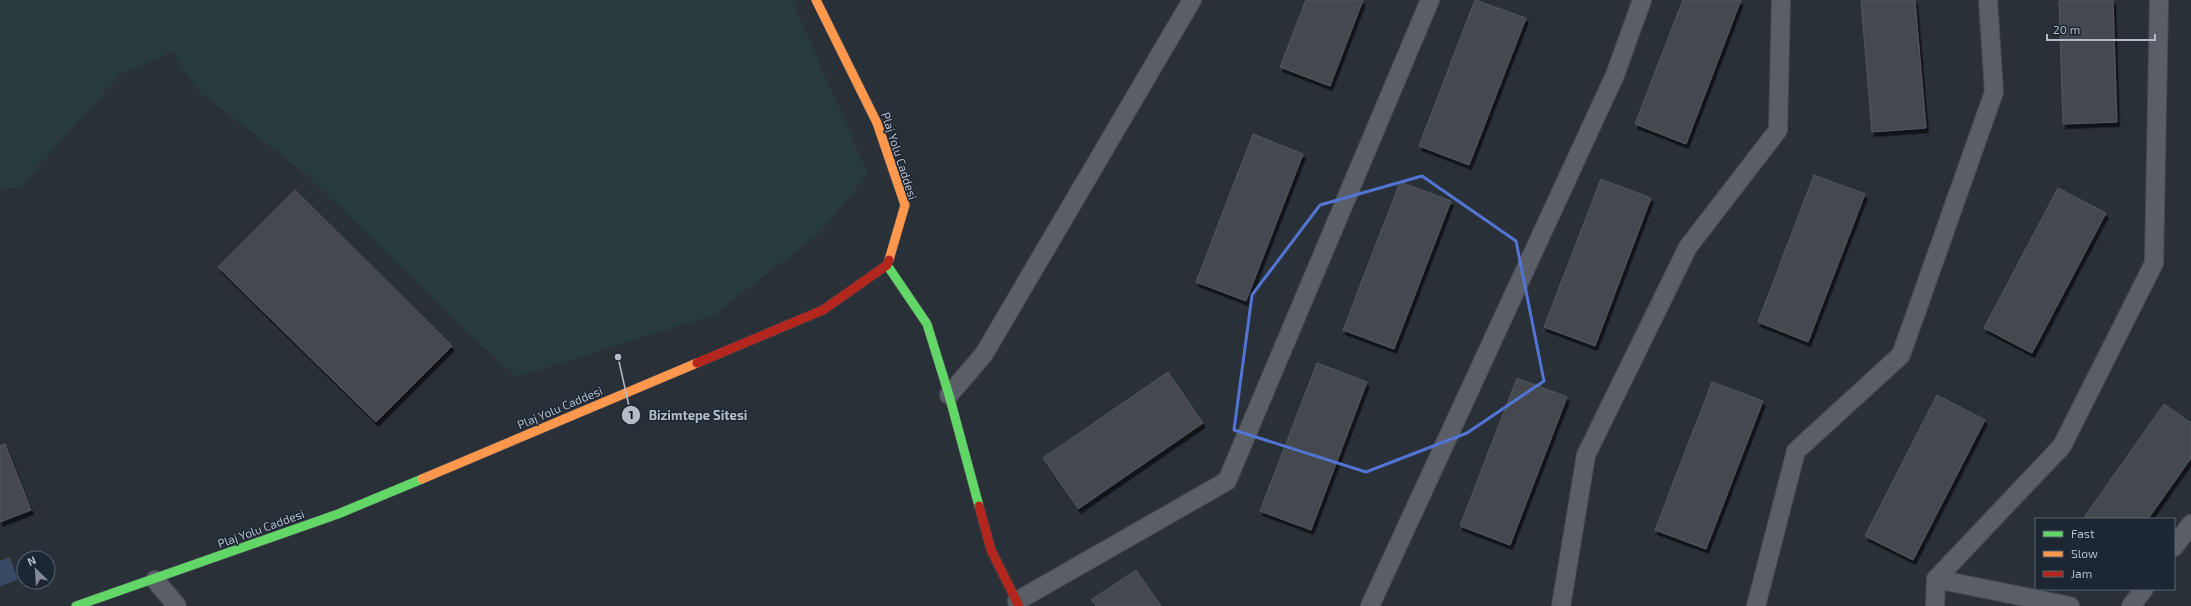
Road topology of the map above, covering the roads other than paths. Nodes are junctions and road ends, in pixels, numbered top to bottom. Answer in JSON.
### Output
{"nodes":[{"id":1,"x":816,"y":0,"type":"edge"},
{"id":2,"x":1192,"y":0,"type":"edge"},
{"id":3,"x":1430,"y":0,"type":"edge"},
{"id":4,"x":1642,"y":0,"type":"edge"},
{"id":5,"x":1781,"y":0,"type":"edge"},
{"id":6,"x":1988,"y":0,"type":"edge"},
{"id":7,"x":2159,"y":0,"type":"edge"},
{"id":8,"x":887,"y":264,"type":"junction"},
{"id":9,"x":949,"y":395,"type":"junction"},
{"id":10,"x":2191,"y":524,"type":"edge"},
{"id":11,"x":2175,"y":546,"type":"edge"},
{"id":12,"x":1936,"y":579,"type":"junction"},
{"id":13,"x":155,"y":580,"type":"junction"},
{"id":14,"x":2143,"y":590,"type":"edge"},
{"id":15,"x":1018,"y":604,"type":"edge"},
{"id":16,"x":76,"y":606,"type":"edge"},
{"id":17,"x":176,"y":606,"type":"edge"},
{"id":18,"x":1370,"y":606,"type":"edge"},
{"id":19,"x":1561,"y":606,"type":"edge"},
{"id":20,"x":1756,"y":606,"type":"edge"},
{"id":21,"x":1935,"y":606,"type":"edge"},
{"id":22,"x":2070,"y":606,"type":"edge"},
{"id":23,"x":2131,"y":606,"type":"edge"}],
"edges":[{"from":1,"to":8,"type":"street","name":"Plaj Yolu Caddesi"},
{"from":2,"to":9,"type":"lane"},
{"from":3,"to":15,"type":"lane"},
{"from":4,"to":18,"type":"lane"},
{"from":5,"to":19,"type":"lane"},
{"from":6,"to":20,"type":"lane"},
{"from":7,"to":12,"type":"lane"},
{"from":8,"to":9,"type":"street"},
{"from":8,"to":13,"type":"street","name":"Plaj Yolu Caddesi"},
{"from":9,"to":15,"type":"street"},
{"from":10,"to":11,"type":"lane"},
{"from":12,"to":21,"type":"lane"},
{"from":12,"to":22,"type":"lane"},
{"from":13,"to":16,"type":"street","name":"Plaj Yolu Caddesi"},
{"from":13,"to":17,"type":"lane"},
{"from":14,"to":23,"type":"lane"}]}
